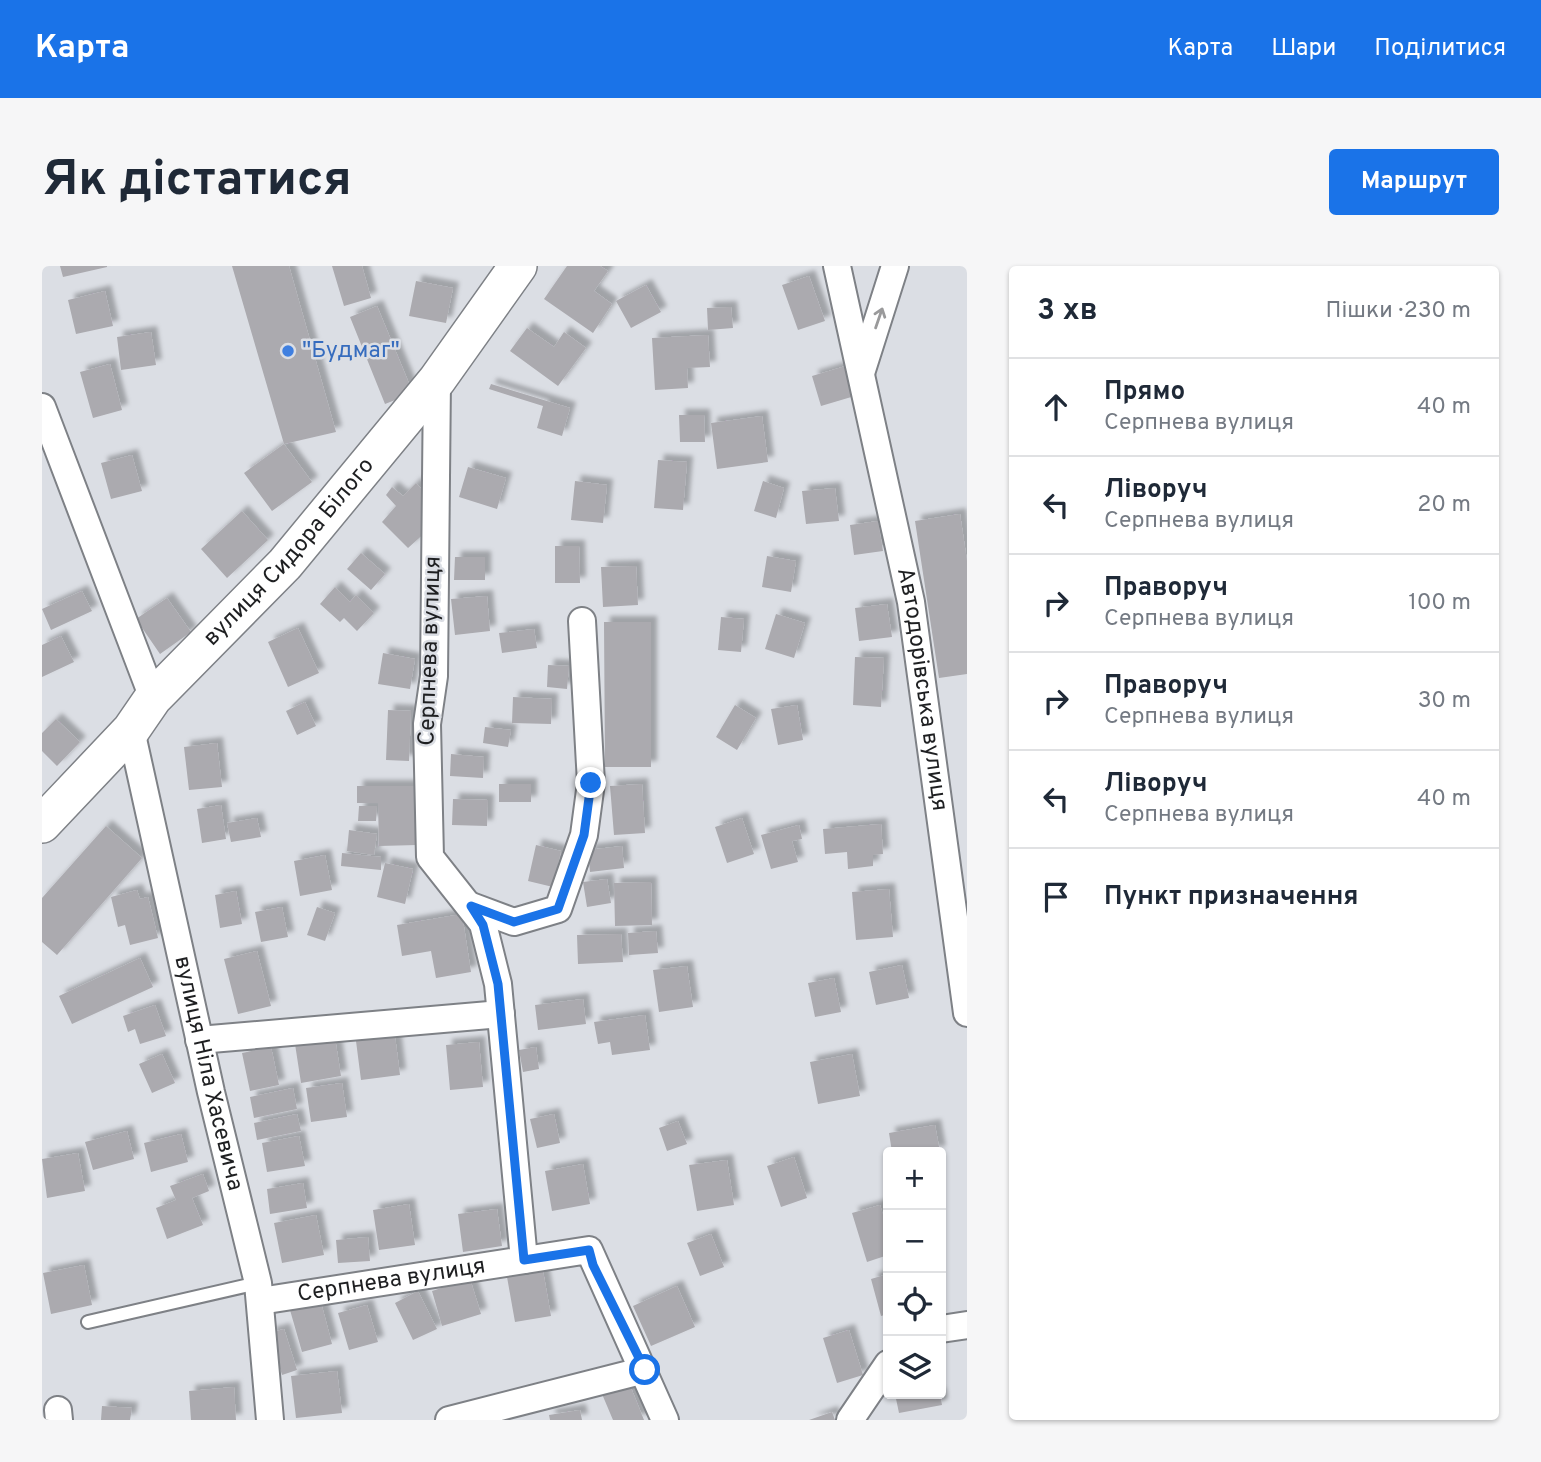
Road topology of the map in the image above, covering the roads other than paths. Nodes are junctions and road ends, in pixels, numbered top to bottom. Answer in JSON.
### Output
{"nodes":[{"id":1,"x":519,"y":266,"type":"edge"},
{"id":2,"x":837,"y":266,"type":"edge"},
{"id":3,"x":895,"y":266,"type":"edge"},
{"id":4,"x":862,"y":370,"type":"junction"},
{"id":5,"x":437,"y":380,"type":"junction"},
{"id":6,"x":42,"y":407,"type":"edge"},
{"id":7,"x":582,"y":621,"type":"dead end"},
{"id":8,"x":153,"y":698,"type":"junction"},
{"id":9,"x":131,"y":730,"type":"junction"},
{"id":10,"x":42,"y":824,"type":"edge"},
{"id":11,"x":471,"y":906,"type":"junction"},
{"id":12,"x":967,"y":1013,"type":"edge"},
{"id":13,"x":501,"y":1014,"type":"junction"},
{"id":14,"x":199,"y":1040,"type":"junction"},
{"id":15,"x":524,"y":1260,"type":"junction"},
{"id":16,"x":259,"y":1292,"type":"junction"},
{"id":17,"x":88,"y":1322,"type":"dead end"},
{"id":18,"x":967,"y":1325,"type":"edge"},
{"id":19,"x":946,"y":1328,"type":"edge"},
{"id":20,"x":645,"y":1370,"type":"junction"},
{"id":21,"x":883,"y":1371,"type":"edge"},
{"id":22,"x":270,"y":1420,"type":"edge"},
{"id":23,"x":449,"y":1420,"type":"edge"},
{"id":24,"x":664,"y":1420,"type":"edge"},
{"id":25,"x":850,"y":1420,"type":"edge"}],
"edges":[{"from":1,"to":5,"type":"street","name":"вулиця Сидора Білого"},
{"from":2,"to":4,"type":"street","name":"Автодорівська вулиця"},
{"from":4,"to":3,"type":"street","name":"Автодорівська вулиця","one_way":true},
{"from":4,"to":12,"type":"street","name":"Автодорівська вулиця"},
{"from":5,"to":8,"type":"street","name":"вулиця Сидора Білого"},
{"from":5,"to":11,"type":"street","name":"Серпнева вулиця"},
{"from":6,"to":8,"type":"street"},
{"from":7,"to":11,"type":"street","name":"Серпнева вулиця"},
{"from":8,"to":9,"type":"street","name":"вулиця Сидора Білого"},
{"from":9,"to":10,"type":"street","name":"вулиця Сидора Білого"},
{"from":9,"to":14,"type":"street","name":"вулиця Ніла Хасевича"},
{"from":11,"to":13,"type":"street","name":"Серпнева вулиця"},
{"from":13,"to":14,"type":"street"},
{"from":13,"to":15,"type":"street","name":"Серпнева вулиця"},
{"from":14,"to":16,"type":"street","name":"вулиця Ніла Хасевича"},
{"from":15,"to":16,"type":"street","name":"Серпнева вулиця"},
{"from":15,"to":20,"type":"street","name":"Серпнева вулиця"},
{"from":16,"to":17,"type":"lane"},
{"from":16,"to":22,"type":"street","name":"вулиця Ніла Хасевича"},
{"from":18,"to":19,"type":"street"},
{"from":20,"to":23,"type":"street"},
{"from":20,"to":24,"type":"street","name":"Серпнева вулиця"},
{"from":21,"to":25,"type":"street"}]}
